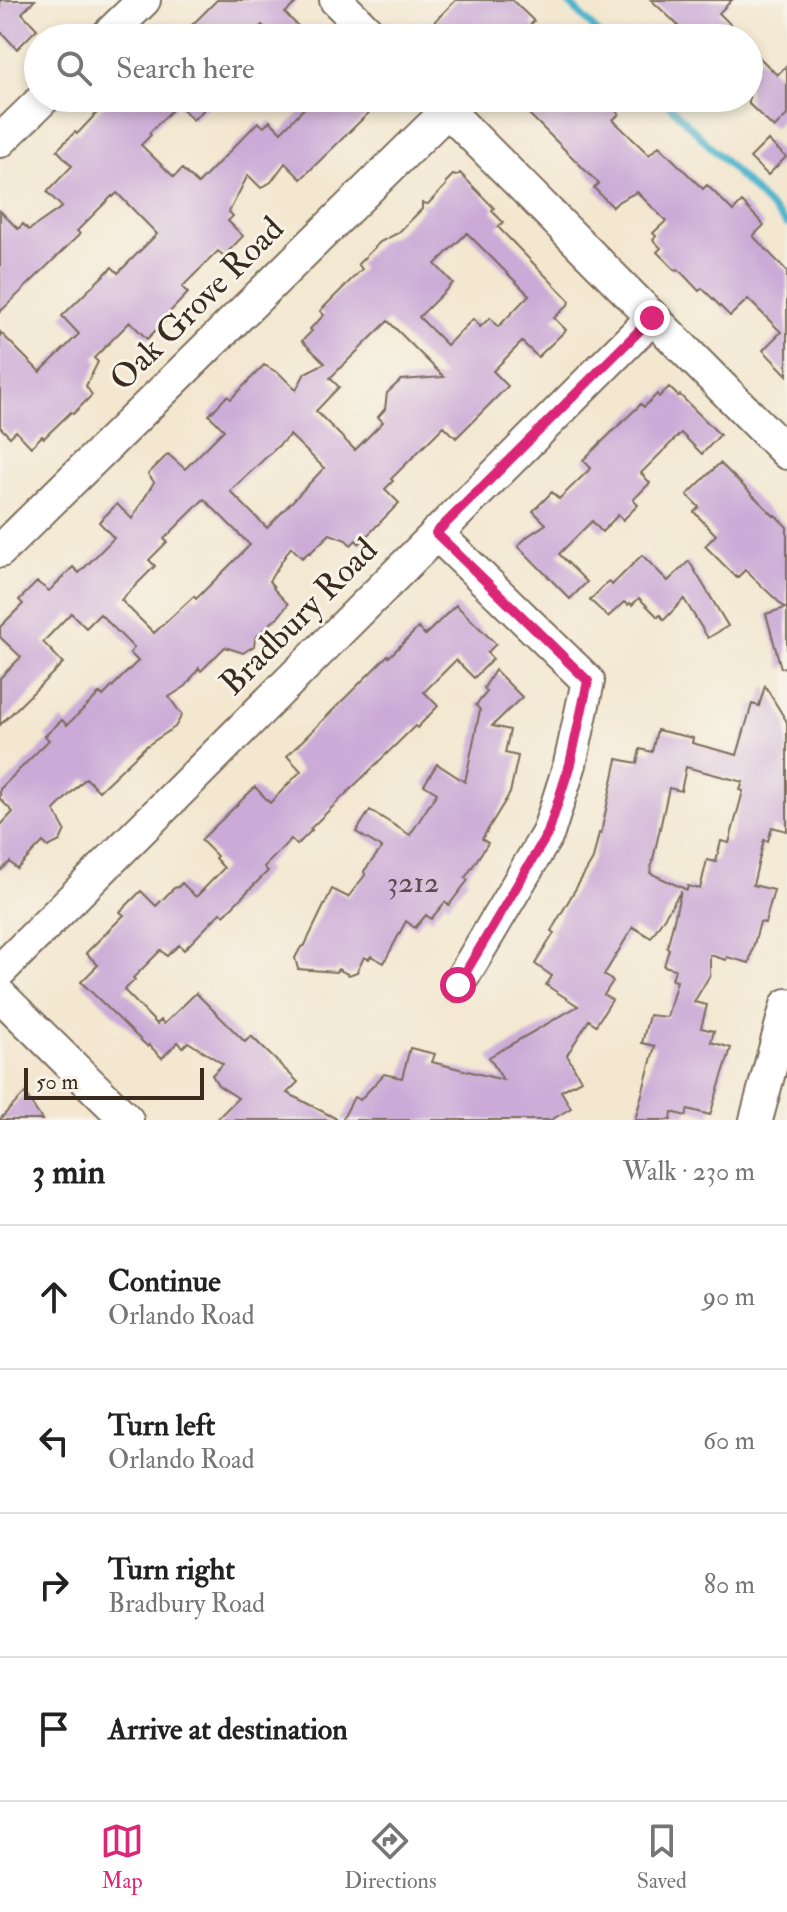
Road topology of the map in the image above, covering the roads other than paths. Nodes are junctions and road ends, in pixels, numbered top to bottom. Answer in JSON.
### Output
{"nodes":[{"id":1,"x":144,"y":0,"type":"edge"},
{"id":2,"x":336,"y":0,"type":"edge"},
{"id":3,"x":119,"y":24,"type":"edge"},
{"id":4,"x":360,"y":24,"type":"edge"},
{"id":5,"x":30,"y":112,"type":"edge"},
{"id":6,"x":433,"y":112,"type":"edge"},
{"id":7,"x":449,"y":112,"type":"edge"},
{"id":8,"x":0,"y":141,"type":"edge"},
{"id":9,"x":652,"y":318,"type":"junction"},
{"id":10,"x":787,"y":453,"type":"edge"},
{"id":11,"x":436,"y":533,"type":"junction"},
{"id":12,"x":0,"y":551,"type":"edge"},
{"id":13,"x":0,"y":971,"type":"edge"},
{"id":14,"x":458,"y":985,"type":"dead end"},
{"id":15,"x":0,"y":995,"type":"edge"},
{"id":16,"x":787,"y":1005,"type":"edge"},
{"id":17,"x":127,"y":1120,"type":"edge"},
{"id":18,"x":756,"y":1120,"type":"edge"}],
"edges":[{"from":1,"to":3,"type":"street"},
{"from":2,"to":4,"type":"street"},
{"from":5,"to":8,"type":"street"},
{"from":6,"to":12,"type":"street","name":"Oak Grove Road"},
{"from":7,"to":9,"type":"street"},
{"from":9,"to":10,"type":"street"},
{"from":9,"to":11,"type":"street","name":"Bradbury Road"},
{"from":11,"to":13,"type":"street","name":"Bradbury Road"},
{"from":11,"to":14,"type":"street"},
{"from":15,"to":17,"type":"street"},
{"from":16,"to":18,"type":"street"}]}
